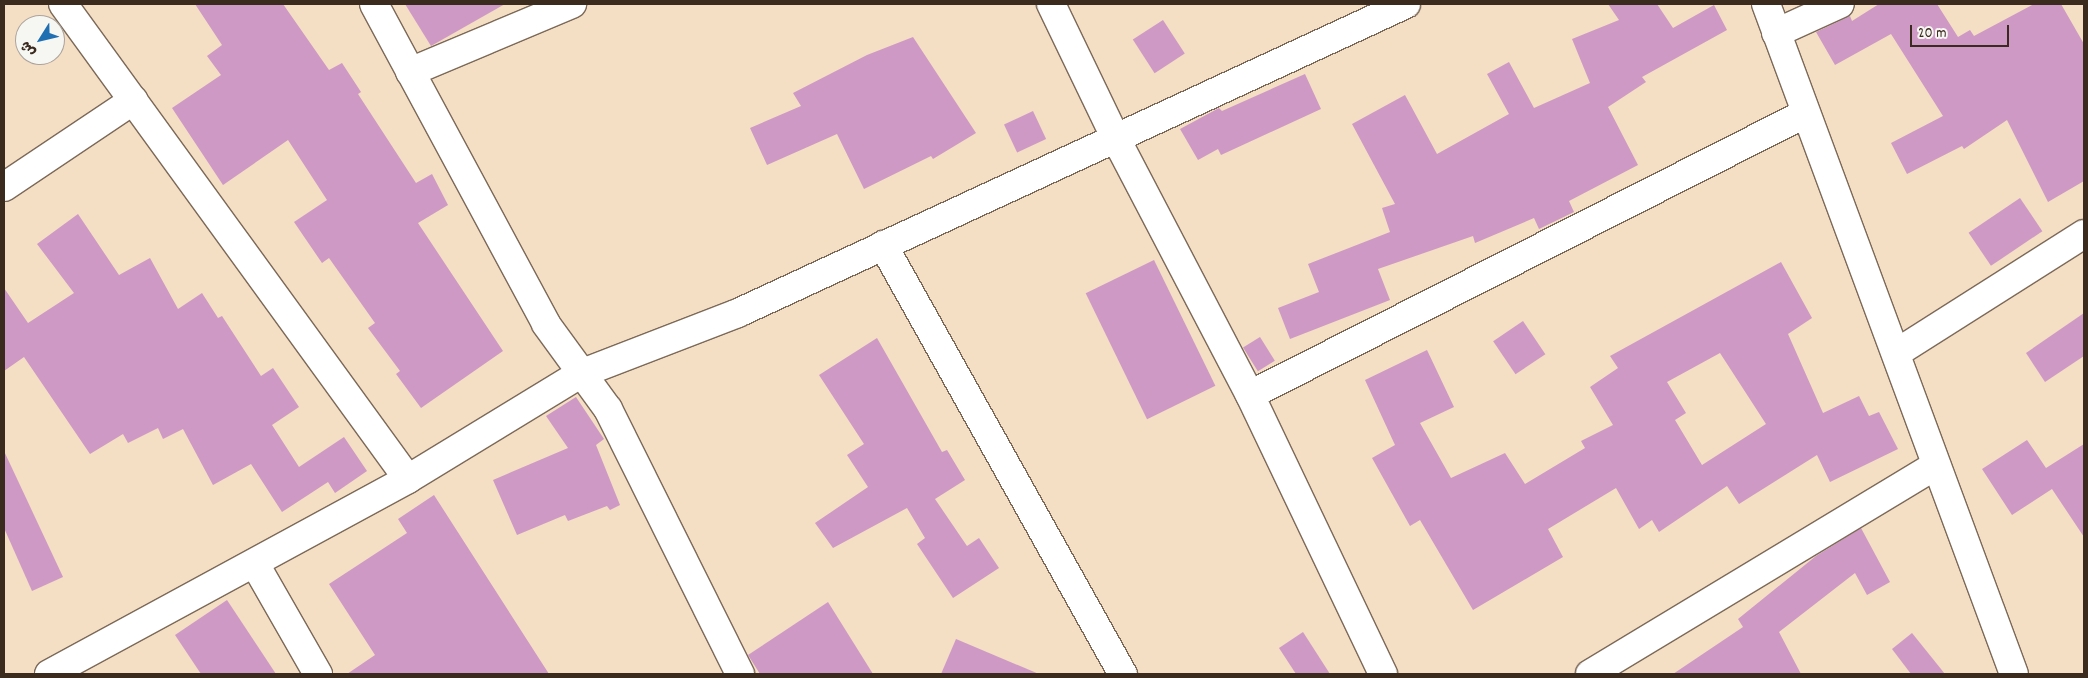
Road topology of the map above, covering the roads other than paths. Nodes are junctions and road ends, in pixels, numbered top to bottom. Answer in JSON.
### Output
{"nodes":[{"id":1,"x":63,"y":4,"type":"edge"},
{"id":2,"x":374,"y":4,"type":"edge"},
{"id":3,"x":572,"y":4,"type":"edge"},
{"id":4,"x":1051,"y":4,"type":"edge"},
{"id":5,"x":1406,"y":4,"type":"edge"},
{"id":6,"x":1766,"y":4,"type":"edge"},
{"id":7,"x":1840,"y":4,"type":"edge"},
{"id":8,"x":1776,"y":33,"type":"junction"},
{"id":9,"x":410,"y":72,"type":"junction"},
{"id":10,"x":134,"y":100,"type":"junction"},
{"id":11,"x":1806,"y":113,"type":"junction"},
{"id":12,"x":1115,"y":137,"type":"junction"},
{"id":13,"x":4,"y":187,"type":"edge"},
{"id":14,"x":2084,"y":234,"type":"edge"},
{"id":15,"x":883,"y":245,"type":"junction"},
{"id":16,"x":1898,"y":352,"type":"junction"},
{"id":17,"x":580,"y":374,"type":"junction"},
{"id":18,"x":1250,"y":395,"type":"junction"},
{"id":19,"x":1936,"y":465,"type":"junction"},
{"id":20,"x":408,"y":479,"type":"junction"},
{"id":21,"x":255,"y":564,"type":"junction"},
{"id":22,"x":49,"y":674,"type":"edge"},
{"id":23,"x":318,"y":674,"type":"edge"},
{"id":24,"x":740,"y":674,"type":"edge"},
{"id":25,"x":1123,"y":674,"type":"edge"},
{"id":26,"x":1383,"y":674,"type":"edge"},
{"id":27,"x":1590,"y":674,"type":"edge"},
{"id":28,"x":2014,"y":674,"type":"edge"}],
"edges":[{"from":1,"to":10,"type":"street"},
{"from":2,"to":9,"type":"street"},
{"from":3,"to":9,"type":"street"},
{"from":4,"to":12,"type":"street"},
{"from":5,"to":12,"type":"street"},
{"from":6,"to":8,"type":"street"},
{"from":7,"to":8,"type":"street"},
{"from":8,"to":11,"type":"street"},
{"from":9,"to":17,"type":"street"},
{"from":10,"to":13,"type":"street"},
{"from":10,"to":20,"type":"street"},
{"from":11,"to":16,"type":"street"},
{"from":11,"to":18,"type":"street"},
{"from":12,"to":15,"type":"street"},
{"from":12,"to":18,"type":"street"},
{"from":14,"to":16,"type":"street"},
{"from":15,"to":17,"type":"street"},
{"from":15,"to":25,"type":"street"},
{"from":16,"to":19,"type":"street"},
{"from":17,"to":20,"type":"street"},
{"from":17,"to":24,"type":"street"},
{"from":18,"to":26,"type":"street"},
{"from":19,"to":27,"type":"street"},
{"from":19,"to":28,"type":"street"},
{"from":20,"to":21,"type":"street"},
{"from":21,"to":22,"type":"street"},
{"from":21,"to":23,"type":"street"}]}
